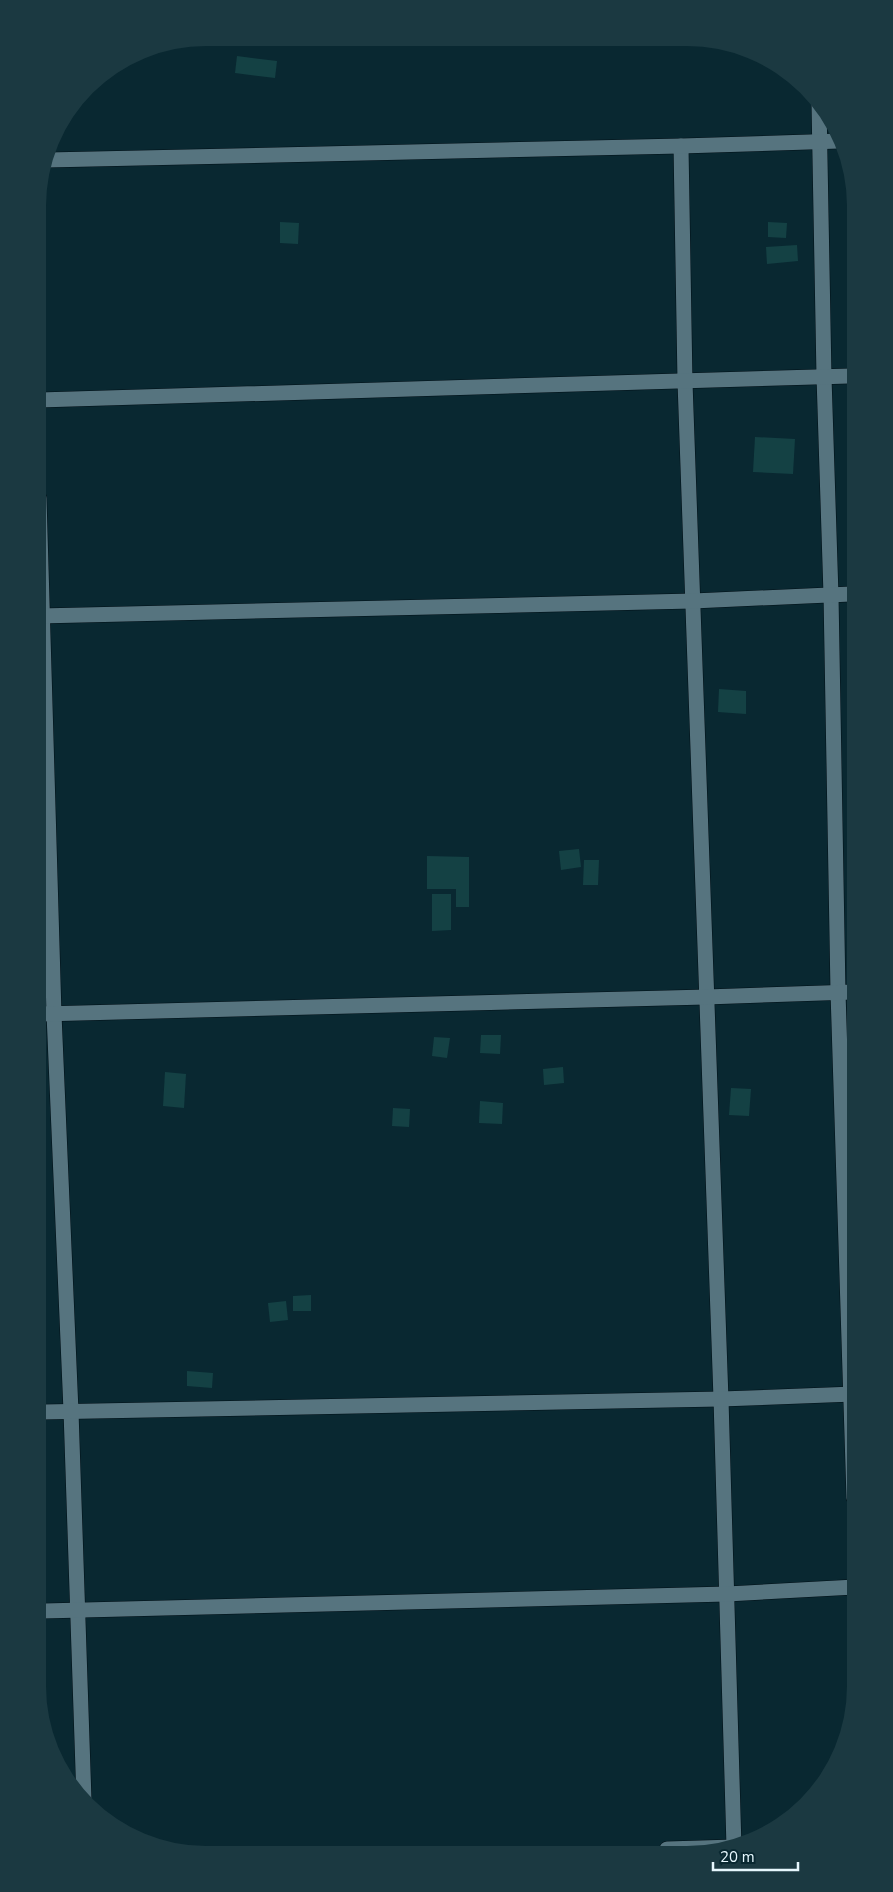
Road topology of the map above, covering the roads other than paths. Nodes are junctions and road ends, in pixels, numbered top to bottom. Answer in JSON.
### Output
{"nodes":[{"id":1,"x":820,"y":117,"type":"edge"},
{"id":2,"x":820,"y":141,"type":"junction"},
{"id":3,"x":833,"y":141,"type":"edge"},
{"id":4,"x":681,"y":146,"type":"junction"},
{"id":5,"x":54,"y":160,"type":"edge"},
{"id":6,"x":847,"y":376,"type":"edge"},
{"id":7,"x":824,"y":377,"type":"junction"},
{"id":8,"x":685,"y":382,"type":"junction"},
{"id":9,"x":47,"y":400,"type":"edge"},
{"id":10,"x":847,"y":594,"type":"edge"},
{"id":11,"x":832,"y":595,"type":"junction"},
{"id":12,"x":693,"y":601,"type":"junction"},
{"id":13,"x":47,"y":616,"type":"edge"},
{"id":14,"x":46,"y":979,"type":"edge"},
{"id":15,"x":846,"y":992,"type":"edge"},
{"id":16,"x":706,"y":997,"type":"junction"},
{"id":17,"x":47,"y":1014,"type":"edge"},
{"id":18,"x":846,"y":1018,"type":"edge"},
{"id":19,"x":846,"y":1394,"type":"edge"},
{"id":20,"x":721,"y":1399,"type":"junction"},
{"id":21,"x":71,"y":1411,"type":"junction"},
{"id":22,"x":46,"y":1412,"type":"edge"},
{"id":23,"x":846,"y":1587,"type":"edge"},
{"id":24,"x":727,"y":1594,"type":"junction"},
{"id":25,"x":78,"y":1610,"type":"junction"},
{"id":26,"x":46,"y":1611,"type":"edge"},
{"id":27,"x":84,"y":1788,"type":"edge"},
{"id":28,"x":734,"y":1838,"type":"edge"}],
"edges":[{"from":1,"to":2,"type":"street"},
{"from":2,"to":3,"type":"street"},
{"from":2,"to":4,"type":"street"},
{"from":2,"to":7,"type":"street"},
{"from":4,"to":5,"type":"street"},
{"from":4,"to":8,"type":"street"},
{"from":6,"to":7,"type":"street"},
{"from":7,"to":8,"type":"street"},
{"from":7,"to":11,"type":"street"},
{"from":8,"to":9,"type":"street"},
{"from":8,"to":12,"type":"street"},
{"from":10,"to":11,"type":"street"},
{"from":11,"to":12,"type":"street"},
{"from":11,"to":15,"type":"street"},
{"from":12,"to":13,"type":"street"},
{"from":12,"to":16,"type":"street"},
{"from":14,"to":17,"type":"street"},
{"from":15,"to":16,"type":"street"},
{"from":15,"to":18,"type":"street"},
{"from":16,"to":17,"type":"street"},
{"from":16,"to":20,"type":"street"},
{"from":17,"to":21,"type":"street"},
{"from":19,"to":20,"type":"street"},
{"from":20,"to":21,"type":"street"},
{"from":20,"to":24,"type":"street"},
{"from":21,"to":22,"type":"street"},
{"from":21,"to":25,"type":"street"},
{"from":23,"to":24,"type":"street"},
{"from":24,"to":25,"type":"street"},
{"from":24,"to":28,"type":"street"},
{"from":25,"to":26,"type":"street"},
{"from":25,"to":27,"type":"street"}]}
